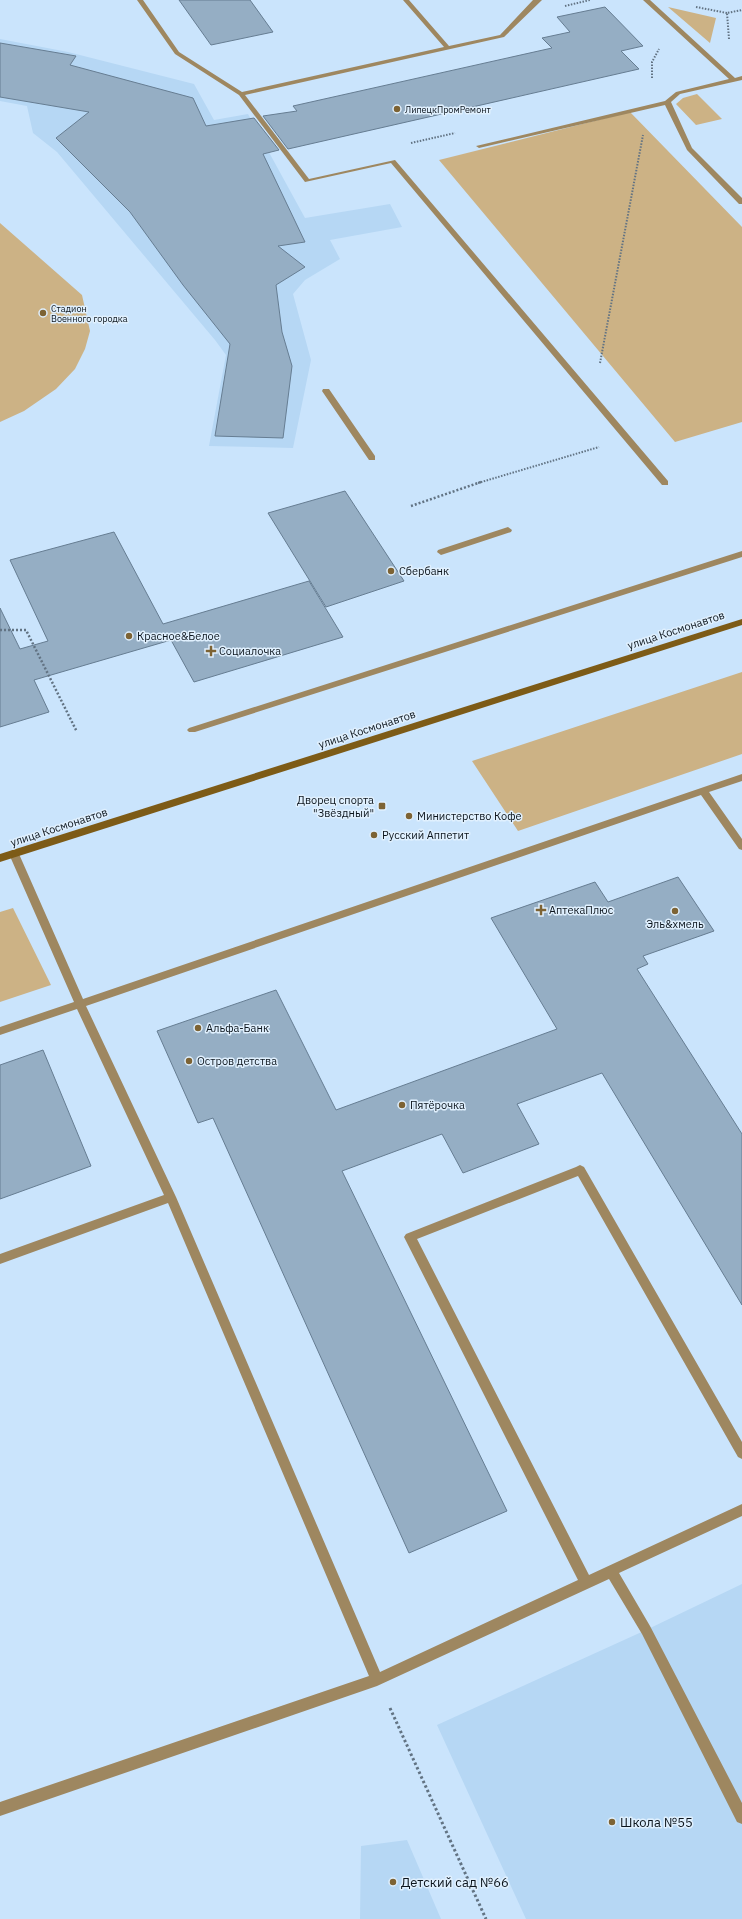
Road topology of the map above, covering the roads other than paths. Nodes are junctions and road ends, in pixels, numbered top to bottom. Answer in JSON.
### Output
{"nodes":[{"id":1,"x":140,"y":0,"type":"edge"},
{"id":2,"x":406,"y":0,"type":"edge"},
{"id":3,"x":537,"y":0,"type":"edge"},
{"id":4,"x":646,"y":0,"type":"edge"},
{"id":5,"x":448,"y":48,"type":"junction"},
{"id":6,"x":742,"y":78,"type":"edge"},
{"id":7,"x":734,"y":80,"type":"junction"},
{"id":8,"x":241,"y":94,"type":"junction"},
{"id":9,"x":666,"y":102,"type":"junction"},
{"id":10,"x":479,"y":146,"type":"dead end"},
{"id":11,"x":742,"y":202,"type":"edge"},
{"id":12,"x":326,"y":391,"type":"dead end"},
{"id":13,"x":372,"y":458,"type":"dead end"},
{"id":14,"x":665,"y":483,"type":"dead end"},
{"id":15,"x":508,"y":530,"type":"dead end"},
{"id":16,"x":441,"y":552,"type":"dead end"},
{"id":17,"x":742,"y":554,"type":"edge"},
{"id":18,"x":742,"y":622,"type":"edge"},
{"id":19,"x":192,"y":730,"type":"dead end"},
{"id":20,"x":742,"y":777,"type":"edge"},
{"id":21,"x":703,"y":790,"type":"junction"},
{"id":22,"x":742,"y":846,"type":"edge"},
{"id":23,"x":14,"y":854,"type":"junction"},
{"id":24,"x":0,"y":858,"type":"edge"},
{"id":25,"x":80,"y":1004,"type":"junction"},
{"id":26,"x":0,"y":1032,"type":"edge"},
{"id":27,"x":171,"y":1197,"type":"junction"},
{"id":28,"x":0,"y":1259,"type":"edge"},
{"id":29,"x":742,"y":1453,"type":"edge"},
{"id":30,"x":742,"y":1510,"type":"edge"},
{"id":31,"x":611,"y":1572,"type":"junction"},
{"id":32,"x":586,"y":1582,"type":"junction"},
{"id":33,"x":377,"y":1680,"type":"junction"},
{"id":34,"x":0,"y":1809,"type":"edge"},
{"id":35,"x":742,"y":1817,"type":"edge"}],
"edges":[{"from":1,"to":8,"type":"lane"},
{"from":2,"to":5,"type":"lane"},
{"from":3,"to":5,"type":"lane"},
{"from":4,"to":7,"type":"lane"},
{"from":5,"to":8,"type":"lane"},
{"from":6,"to":7,"type":"lane"},
{"from":7,"to":9,"type":"lane"},
{"from":8,"to":14,"type":"lane"},
{"from":9,"to":10,"type":"lane"},
{"from":9,"to":11,"type":"lane"},
{"from":12,"to":13,"type":"lane"},
{"from":15,"to":16,"type":"lane"},
{"from":17,"to":19,"type":"lane"},
{"from":18,"to":23,"type":"main road","name":"улица Космонавтов"},
{"from":20,"to":21,"type":"lane"},
{"from":21,"to":22,"type":"lane"},
{"from":21,"to":25,"type":"lane"},
{"from":23,"to":24,"type":"main road","name":"улица Космонавтов"},
{"from":23,"to":25,"type":"lane"},
{"from":25,"to":26,"type":"lane"},
{"from":25,"to":27,"type":"lane"},
{"from":27,"to":28,"type":"lane"},
{"from":27,"to":33,"type":"lane"},
{"from":29,"to":32,"type":"lane"},
{"from":30,"to":31,"type":"lane"},
{"from":31,"to":32,"type":"lane"},
{"from":31,"to":35,"type":"lane"},
{"from":32,"to":33,"type":"lane"},
{"from":33,"to":34,"type":"lane"}]}
